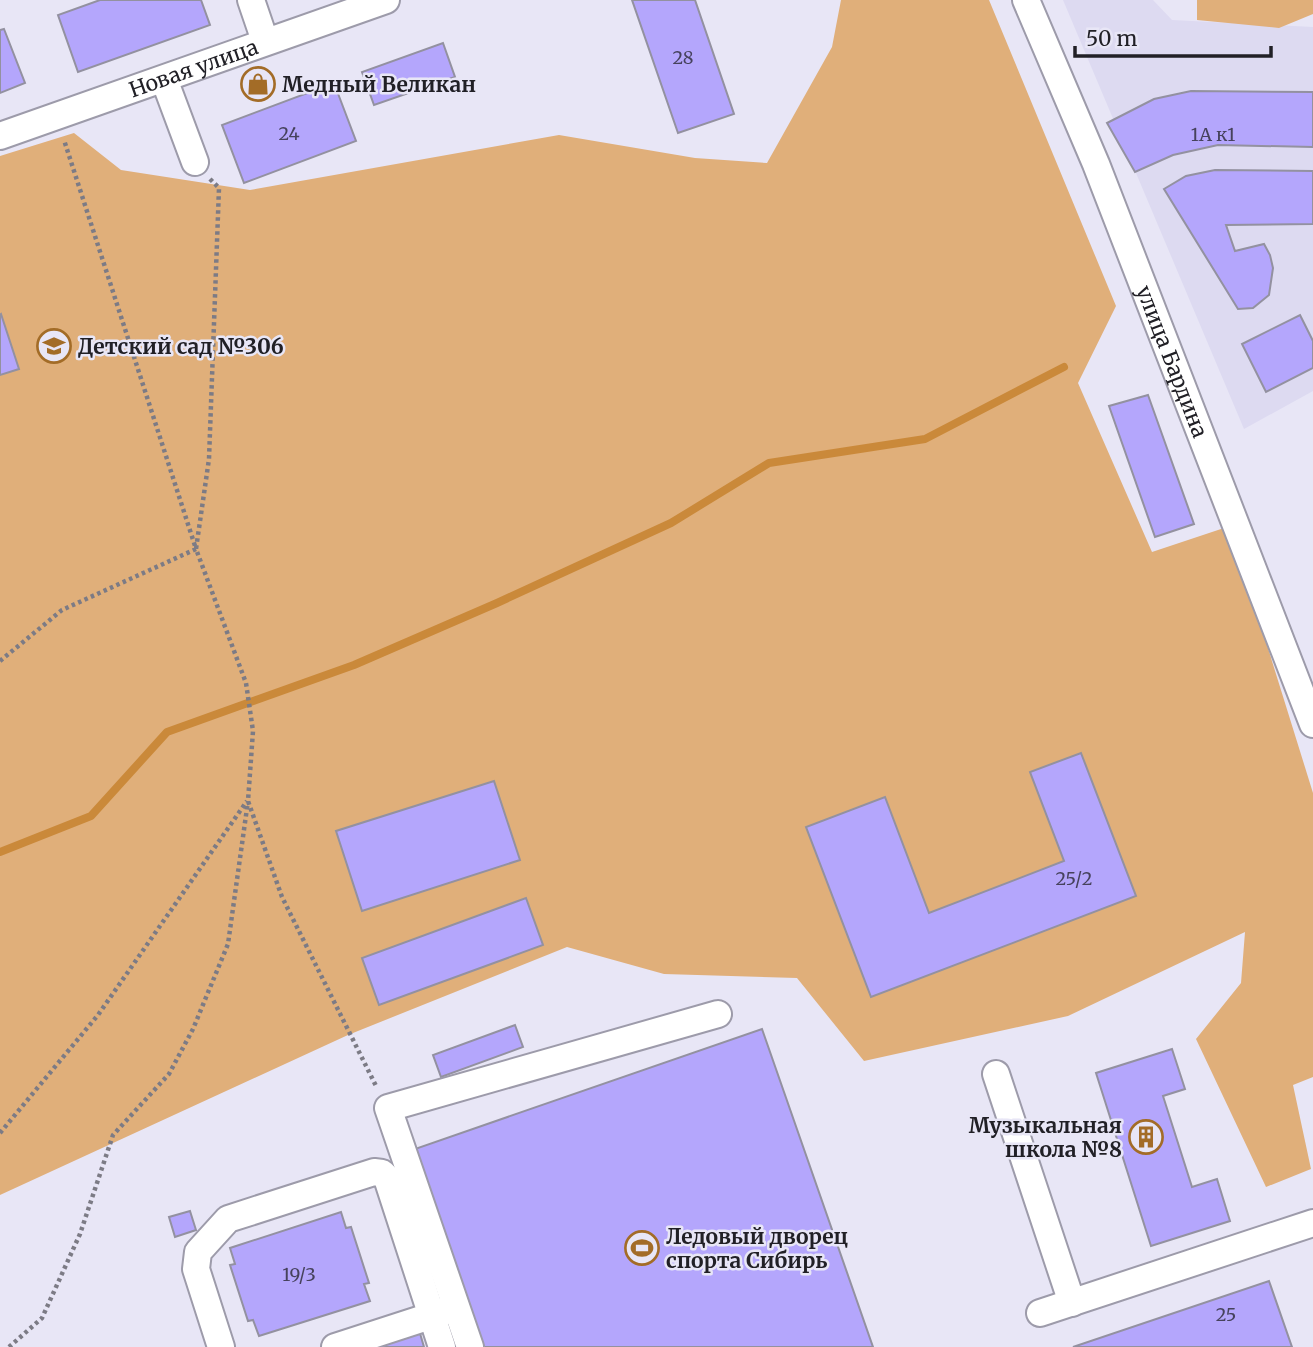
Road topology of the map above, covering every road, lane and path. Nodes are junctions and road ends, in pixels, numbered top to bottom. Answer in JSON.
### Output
{"nodes":[{"id":1,"x":251,"y":0,"type":"edge"},
{"id":2,"x":386,"y":0,"type":"edge"},
{"id":3,"x":1026,"y":0,"type":"edge"},
{"id":4,"x":265,"y":41,"type":"junction"},
{"id":5,"x":164,"y":79,"type":"junction"},
{"id":6,"x":56,"y":116,"type":"junction"},
{"id":7,"x":0,"y":136,"type":"edge"},
{"id":8,"x":195,"y":162,"type":"joint"},
{"id":9,"x":195,"y":550,"type":"junction"},
{"id":10,"x":0,"y":661,"type":"edge"},
{"id":11,"x":1306,"y":682,"type":"edge"},
{"id":12,"x":1313,"y":724,"type":"edge"},
{"id":13,"x":248,"y":801,"type":"junction"},
{"id":14,"x":718,"y":1014,"type":"dead end"},
{"id":15,"x":996,"y":1074,"type":"dead end"},
{"id":16,"x":388,"y":1108,"type":"junction"},
{"id":17,"x":0,"y":1133,"type":"edge"},
{"id":18,"x":1313,"y":1223,"type":"edge"},
{"id":19,"x":1072,"y":1303,"type":"junction"},
{"id":20,"x":1040,"y":1313,"type":"dead end"},
{"id":21,"x":438,"y":1331,"type":"edge"},
{"id":22,"x":9,"y":1347,"type":"edge"},
{"id":23,"x":221,"y":1347,"type":"edge"},
{"id":24,"x":335,"y":1347,"type":"edge"},
{"id":25,"x":470,"y":1347,"type":"edge"}],
"edges":[{"from":1,"to":4,"type":"street"},
{"from":2,"to":4,"type":"street","name":"Новая улица"},
{"from":3,"to":11,"type":"street","name":"улица Бардина"},
{"from":4,"to":5,"type":"street","name":"Новая улица"},
{"from":5,"to":6,"type":"street","name":"Новая улица"},
{"from":5,"to":8,"type":"street"},
{"from":6,"to":7,"type":"street","name":"Новая улица"},
{"from":6,"to":9,"type":"path"},
{"from":8,"to":9,"type":"path"},
{"from":9,"to":10,"type":"path"},
{"from":9,"to":13,"type":"path"},
{"from":11,"to":12,"type":"street","name":"улица Бардина"},
{"from":13,"to":16,"type":"path"},
{"from":13,"to":17,"type":"path"},
{"from":13,"to":22,"type":"path"},
{"from":14,"to":16,"type":"street"},
{"from":15,"to":19,"type":"street"},
{"from":16,"to":21,"type":"street"},
{"from":18,"to":19,"type":"street"},
{"from":19,"to":20,"type":"street"},
{"from":21,"to":23,"type":"street"},
{"from":21,"to":24,"type":"street"},
{"from":21,"to":25,"type":"street"}]}
